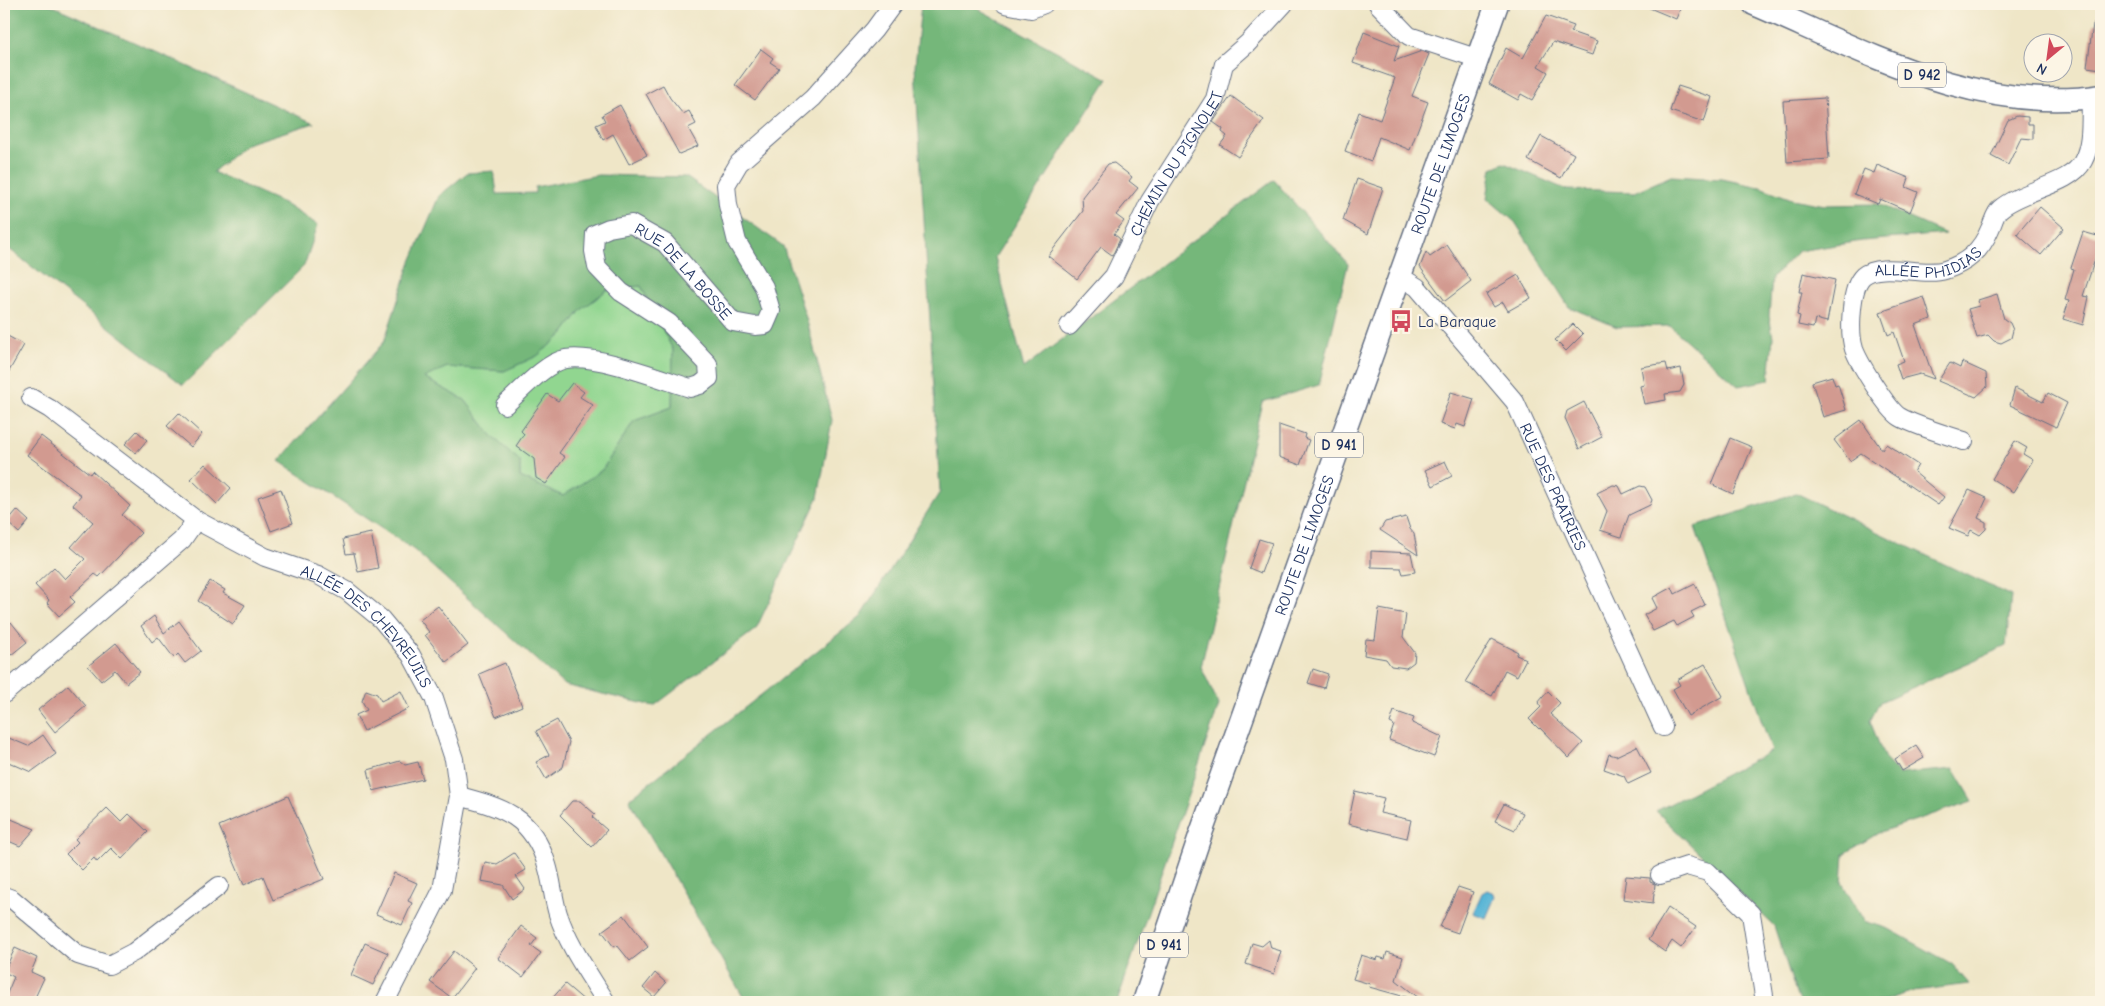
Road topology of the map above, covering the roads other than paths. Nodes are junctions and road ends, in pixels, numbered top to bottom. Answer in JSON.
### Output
{"nodes":[{"id":1,"x":893,"y":4,"type":"edge"},
{"id":2,"x":1005,"y":4,"type":"edge"},
{"id":3,"x":1044,"y":4,"type":"edge"},
{"id":4,"x":1284,"y":4,"type":"edge"},
{"id":5,"x":1378,"y":4,"type":"edge"},
{"id":6,"x":1496,"y":4,"type":"edge"},
{"id":7,"x":1754,"y":4,"type":"edge"},
{"id":8,"x":1476,"y":58,"type":"junction"},
{"id":9,"x":2096,"y":96,"type":"edge"},
{"id":10,"x":1399,"y":276,"type":"junction"},
{"id":11,"x":1069,"y":326,"type":"dead end"},
{"id":12,"x":31,"y":398,"type":"dead end"},
{"id":13,"x":505,"y":405,"type":"dead end"},
{"id":14,"x":1964,"y":441,"type":"dead end"},
{"id":15,"x":196,"y":520,"type":"junction"},
{"id":16,"x":4,"y":694,"type":"edge"},
{"id":17,"x":1663,"y":727,"type":"dead end"},
{"id":18,"x":459,"y":796,"type":"junction"},
{"id":19,"x":1660,"y":875,"type":"dead end"},
{"id":20,"x":220,"y":886,"type":"dead end"},
{"id":21,"x":4,"y":896,"type":"edge"},
{"id":22,"x":386,"y":1002,"type":"edge"},
{"id":23,"x":606,"y":1002,"type":"edge"},
{"id":24,"x":1144,"y":1002,"type":"edge"},
{"id":25,"x":1765,"y":1002,"type":"edge"}],
"edges":[{"from":1,"to":13,"type":"street","name":"RUE DE LA BOSSE"},
{"from":2,"to":3,"type":"street"},
{"from":4,"to":11,"type":"street","name":"CHEMIN DU PIGNOLET"},
{"from":5,"to":8,"type":"street"},
{"from":6,"to":8,"type":"main road","name":"ROUTE DE LIMOGES","number":"D 941"},
{"from":7,"to":9,"type":"main road","number":"D 942"},
{"from":8,"to":10,"type":"main road","name":"ROUTE DE LIMOGES","number":"D 941"},
{"from":9,"to":14,"type":"street","name":"ALLÉE PHIDIAS"},
{"from":10,"to":17,"type":"street","name":"RUE DES PRAIRIES"},
{"from":10,"to":24,"type":"main road","name":"ROUTE DE LIMOGES","number":"D 941"},
{"from":12,"to":15,"type":"street","name":"ALLÉE DES CHEVREUILS"},
{"from":15,"to":16,"type":"street"},
{"from":15,"to":18,"type":"street","name":"ALLÉE DES CHEVREUILS"},
{"from":18,"to":22,"type":"street","name":"ALLÉE DES CHEVREUILS"},
{"from":18,"to":23,"type":"street"},
{"from":19,"to":25,"type":"street"},
{"from":20,"to":21,"type":"street"}]}
